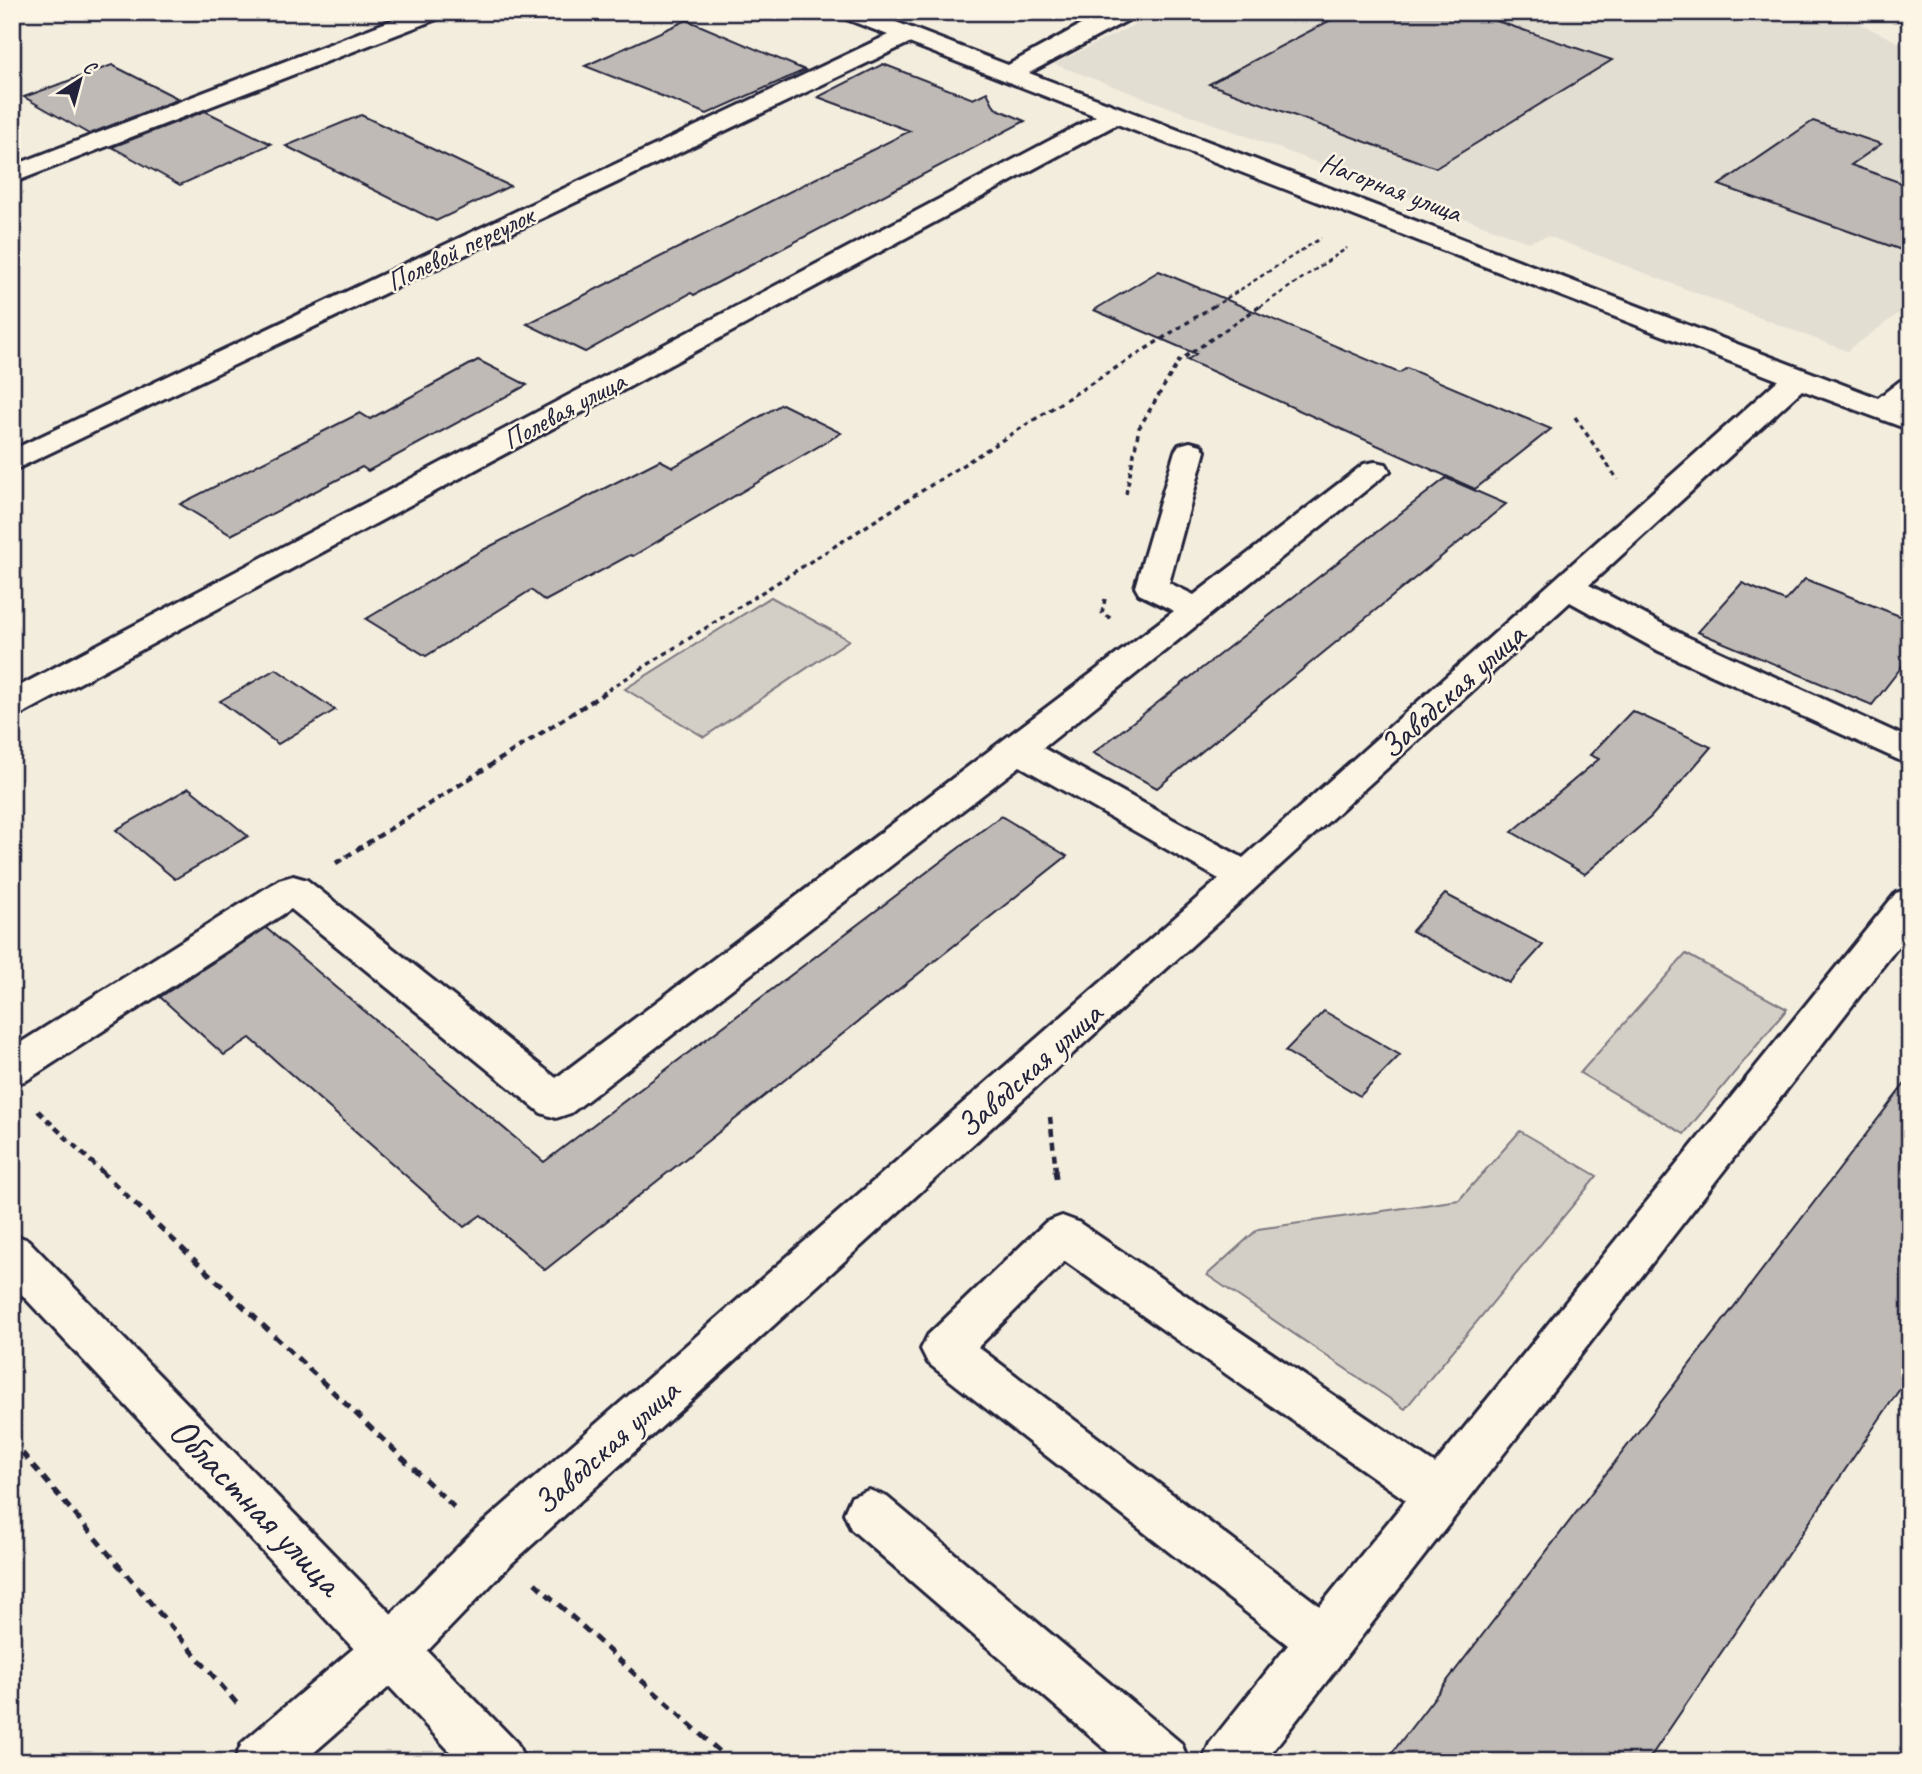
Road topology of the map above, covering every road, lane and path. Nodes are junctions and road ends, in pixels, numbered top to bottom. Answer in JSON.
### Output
{"nodes":[{"id":1,"x":434,"y":12,"type":"edge"},
{"id":2,"x":849,"y":12,"type":"edge"},
{"id":3,"x":1115,"y":12,"type":"edge"},
{"id":4,"x":907,"y":35,"type":"junction"},
{"id":5,"x":1009,"y":74,"type":"junction"},
{"id":6,"x":1115,"y":115,"type":"junction"},
{"id":7,"x":12,"y":175,"type":"edge"},
{"id":8,"x":1364,"y":211,"type":"junction"},
{"id":9,"x":1798,"y":378,"type":"junction"},
{"id":10,"x":1910,"y":387,"type":"edge"},
{"id":11,"x":1882,"y":410,"type":"junction"},
{"id":12,"x":1575,"y":417,"type":"dead end"},
{"id":13,"x":1910,"y":421,"type":"edge"},
{"id":14,"x":1190,"y":451,"type":"dead end"},
{"id":15,"x":12,"y":462,"type":"edge"},
{"id":16,"x":1376,"y":471,"type":"dead end"},
{"id":17,"x":1644,"y":518,"type":"junction"},
{"id":18,"x":1567,"y":587,"type":"junction"},
{"id":19,"x":1196,"y":609,"type":"junction"},
{"id":20,"x":12,"y":705,"type":"edge"},
{"id":21,"x":1018,"y":750,"type":"junction"},
{"id":22,"x":1910,"y":753,"type":"edge"},
{"id":23,"x":1246,"y":877,"type":"junction"},
{"id":24,"x":293,"y":890,"type":"junction"},
{"id":25,"x":1910,"y":903,"type":"edge"},
{"id":26,"x":1044,"y":1057,"type":"junction"},
{"id":27,"x":12,"y":1069,"type":"edge"},
{"id":28,"x":32,"y":1106,"type":"dead end"},
{"id":29,"x":1062,"y":1235,"type":"junction"},
{"id":30,"x":12,"y":1253,"type":"edge"},
{"id":31,"x":12,"y":1441,"type":"edge"},
{"id":32,"x":1440,"y":1496,"type":"junction"},
{"id":33,"x":869,"y":1513,"type":"dead end"},
{"id":34,"x":495,"y":1546,"type":"junction"},
{"id":35,"x":1324,"y":1641,"type":"junction"},
{"id":36,"x":394,"y":1649,"type":"junction"},
{"id":37,"x":269,"y":1755,"type":"edge"},
{"id":38,"x":498,"y":1762,"type":"edge"},
{"id":39,"x":731,"y":1762,"type":"edge"},
{"id":40,"x":1162,"y":1762,"type":"edge"},
{"id":41,"x":1229,"y":1762,"type":"edge"}],
"edges":[{"from":1,"to":7,"type":"street"},
{"from":2,"to":4,"type":"street","name":"Нагорная улица"},
{"from":3,"to":5,"type":"street"},
{"from":4,"to":5,"type":"street","name":"Нагорная улица"},
{"from":4,"to":15,"type":"street","name":"Полевой переулок"},
{"from":5,"to":6,"type":"street","name":"Нагорная улица"},
{"from":6,"to":8,"type":"street","name":"Нагорная улица"},
{"from":6,"to":20,"type":"street","name":"Полевая улица"},
{"from":8,"to":9,"type":"street","name":"Нагорная улица"},
{"from":8,"to":24,"type":"path"},
{"from":9,"to":11,"type":"street","name":"Нагорная улица"},
{"from":9,"to":17,"type":"street","name":"Заводская улица"},
{"from":10,"to":11,"type":"street"},
{"from":11,"to":13,"type":"street","name":"Нагорная улица"},
{"from":12,"to":17,"type":"path"},
{"from":14,"to":19,"type":"street"},
{"from":16,"to":19,"type":"street"},
{"from":17,"to":18,"type":"street","name":"Заводская улица"},
{"from":18,"to":22,"type":"street"},
{"from":18,"to":23,"type":"street","name":"Заводская улица"},
{"from":19,"to":21,"type":"street"},
{"from":21,"to":23,"type":"street"},
{"from":21,"to":24,"type":"street"},
{"from":23,"to":26,"type":"street","name":"Заводская улица"},
{"from":24,"to":27,"type":"street"},
{"from":25,"to":32,"type":"street"},
{"from":26,"to":29,"type":"path"},
{"from":26,"to":34,"type":"street","name":"Заводская улица"},
{"from":28,"to":34,"type":"path"},
{"from":29,"to":32,"type":"street"},
{"from":29,"to":35,"type":"street"},
{"from":30,"to":36,"type":"street","name":"Областная улица"},
{"from":31,"to":37,"type":"path"},
{"from":32,"to":35,"type":"street"},
{"from":33,"to":40,"type":"street"},
{"from":34,"to":36,"type":"street","name":"Заводская улица"},
{"from":34,"to":39,"type":"path"},
{"from":35,"to":41,"type":"street"},
{"from":36,"to":37,"type":"street","name":"Заводская улица"},
{"from":36,"to":38,"type":"street","name":"Областная улица"}]}
